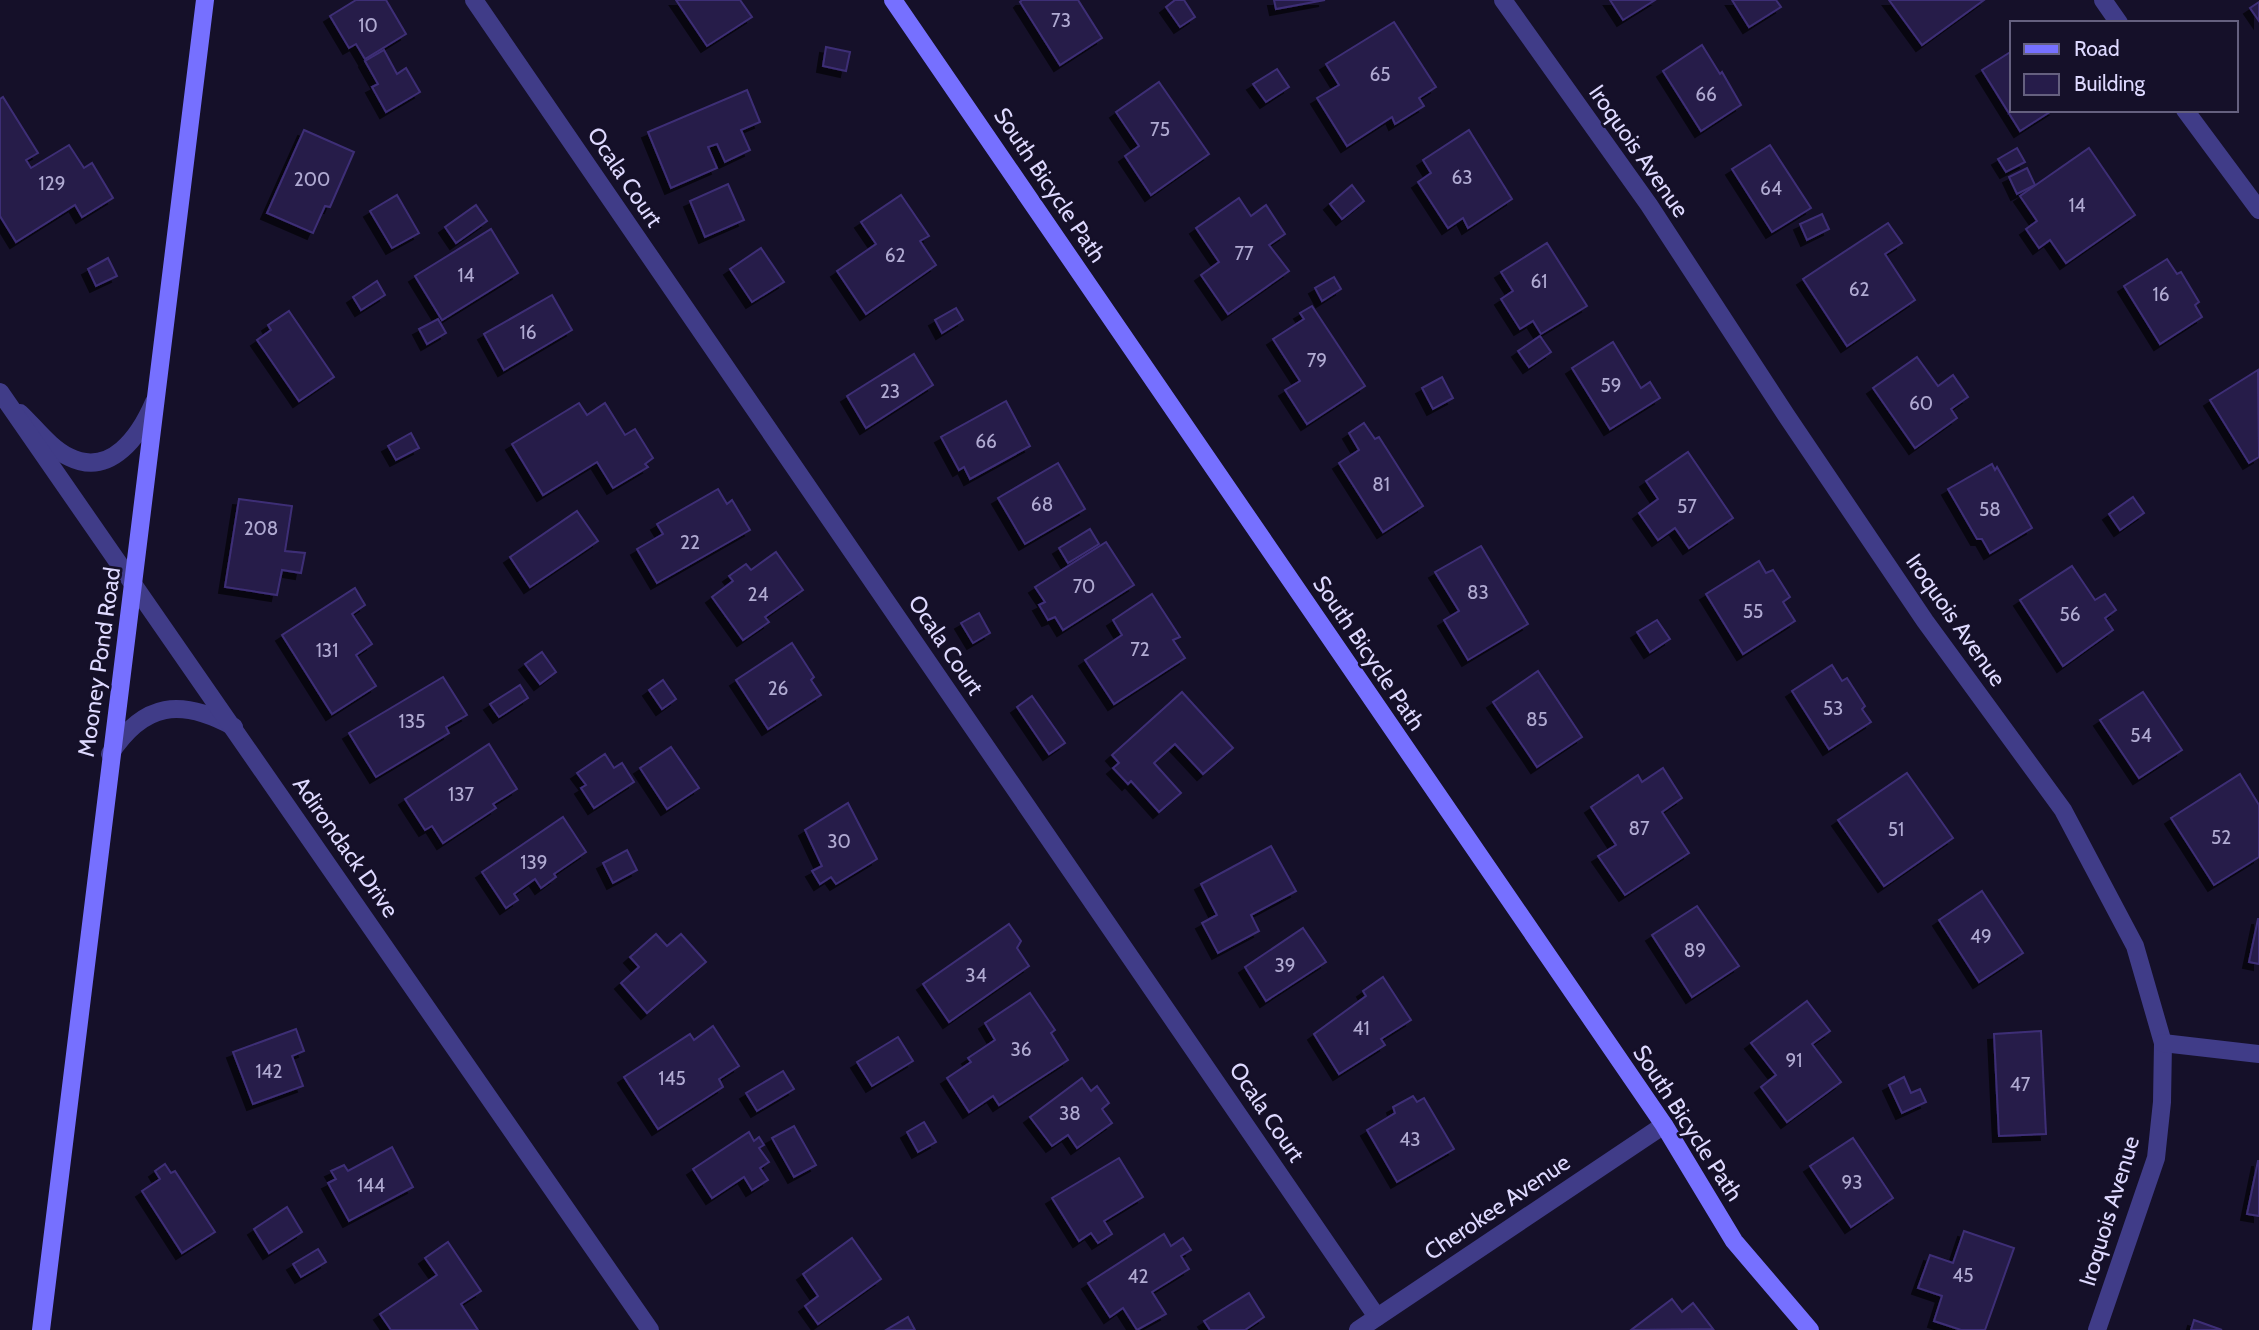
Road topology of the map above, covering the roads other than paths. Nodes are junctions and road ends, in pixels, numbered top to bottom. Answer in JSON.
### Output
{"nodes":[{"id":1,"x":205,"y":0,"type":"edge"},
{"id":2,"x":474,"y":0,"type":"edge"},
{"id":3,"x":893,"y":0,"type":"edge"},
{"id":4,"x":1503,"y":0,"type":"edge"},
{"id":5,"x":2103,"y":0,"type":"edge"},
{"id":6,"x":2118,"y":21,"type":"edge"},
{"id":7,"x":2186,"y":112,"type":"edge"},
{"id":8,"x":2259,"y":210,"type":"edge"},
{"id":9,"x":0,"y":392,"type":"edge"},
{"id":10,"x":158,"y":392,"type":"junction"},
{"id":11,"x":134,"y":586,"type":"junction"},
{"id":12,"x":234,"y":727,"type":"junction"},
{"id":13,"x":110,"y":754,"type":"junction"},
{"id":14,"x":2163,"y":1043,"type":"junction"},
{"id":15,"x":2259,"y":1054,"type":"edge"},
{"id":16,"x":1664,"y":1125,"type":"junction"},
{"id":17,"x":1377,"y":1317,"type":"junction"},
{"id":18,"x":41,"y":1330,"type":"edge"},
{"id":19,"x":650,"y":1330,"type":"edge"},
{"id":20,"x":1358,"y":1330,"type":"edge"},
{"id":21,"x":1810,"y":1330,"type":"edge"},
{"id":22,"x":2097,"y":1330,"type":"edge"}],
"edges":[{"from":1,"to":10,"type":"street","name":"Mooney Pond Road"},
{"from":2,"to":17,"type":"street","name":"Ocala Court"},
{"from":3,"to":16,"type":"street","name":"South Bicycle Path"},
{"from":4,"to":14,"type":"street","name":"Iroquois Avenue"},
{"from":5,"to":6,"type":"street"},
{"from":7,"to":8,"type":"street"},
{"from":9,"to":10,"type":"street"},
{"from":9,"to":11,"type":"street","name":"Adirondack Drive"},
{"from":10,"to":11,"type":"street","name":"Mooney Pond Road"},
{"from":11,"to":12,"type":"street","name":"Adirondack Drive"},
{"from":11,"to":13,"type":"street","name":"Mooney Pond Road"},
{"from":12,"to":13,"type":"street"},
{"from":12,"to":19,"type":"street","name":"Adirondack Drive"},
{"from":13,"to":18,"type":"street","name":"Mooney Pond Road"},
{"from":14,"to":15,"type":"street"},
{"from":14,"to":22,"type":"street","name":"Iroquois Avenue"},
{"from":16,"to":17,"type":"street","name":"Cherokee Avenue"},
{"from":16,"to":21,"type":"street","name":"South Bicycle Path"},
{"from":17,"to":20,"type":"street","name":"Cherokee Avenue"}]}
